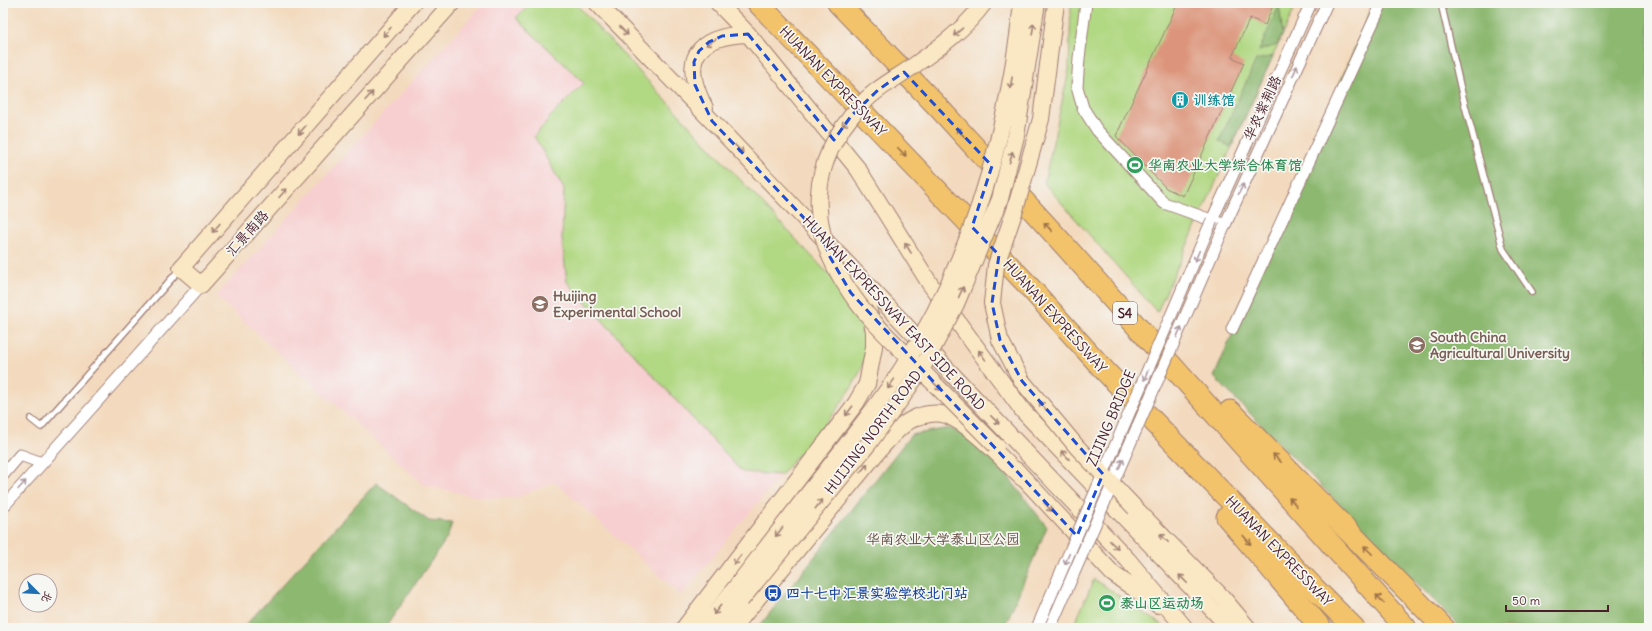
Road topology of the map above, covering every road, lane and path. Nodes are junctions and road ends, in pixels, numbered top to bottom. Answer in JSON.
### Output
{"nodes":[{"id":1,"x":413,"y":3,"type":"edge"},
{"id":2,"x":452,"y":3,"type":"edge"},
{"id":3,"x":597,"y":3,"type":"edge"},
{"id":4,"x":718,"y":3,"type":"edge"},
{"id":5,"x":758,"y":3,"type":"edge"},
{"id":6,"x":984,"y":3,"type":"edge"},
{"id":7,"x":1022,"y":3,"type":"edge"},
{"id":8,"x":1037,"y":3,"type":"edge"},
{"id":9,"x":1056,"y":3,"type":"edge"},
{"id":10,"x":1086,"y":3,"type":"edge"},
{"id":11,"x":1310,"y":3,"type":"edge"},
{"id":12,"x":1327,"y":3,"type":"edge"},
{"id":13,"x":1382,"y":3,"type":"edge"},
{"id":14,"x":1441,"y":3,"type":"edge"},
{"id":15,"x":843,"y":7,"type":"edge"},
{"id":16,"x":748,"y":34,"type":"junction"},
{"id":17,"x":712,"y":121,"type":"junction"},
{"id":18,"x":1212,"y":220,"type":"junction"},
{"id":19,"x":1225,"y":225,"type":"junction"},
{"id":20,"x":1066,"y":247,"type":"junction"},
{"id":21,"x":834,"y":249,"type":"junction"},
{"id":22,"x":181,"y":268,"type":"junction"},
{"id":23,"x":201,"y":285,"type":"junction"},
{"id":24,"x":1532,"y":292,"type":"dead end"},
{"id":25,"x":1232,"y":329,"type":"dead end"},
{"id":26,"x":1105,"y":371,"type":"junction"},
{"id":27,"x":31,"y":419,"type":"dead end"},
{"id":28,"x":42,"y":463,"type":"junction"},
{"id":29,"x":3,"y":475,"type":"edge"},
{"id":30,"x":1022,"y":478,"type":"junction"},
{"id":31,"x":3,"y":507,"type":"edge"},
{"id":32,"x":737,"y":596,"type":"junction"},
{"id":33,"x":1173,"y":615,"type":"junction"},
{"id":34,"x":684,"y":628,"type":"edge"},
{"id":35,"x":703,"y":628,"type":"edge"},
{"id":36,"x":718,"y":628,"type":"edge"},
{"id":37,"x":732,"y":628,"type":"edge"},
{"id":38,"x":1037,"y":628,"type":"edge"},
{"id":39,"x":1050,"y":628,"type":"edge"},
{"id":40,"x":1185,"y":628,"type":"edge"},
{"id":41,"x":1230,"y":628,"type":"edge"},
{"id":42,"x":1248,"y":628,"type":"edge"},
{"id":43,"x":1321,"y":628,"type":"edge"},
{"id":44,"x":1354,"y":628,"type":"edge"},
{"id":45,"x":1406,"y":628,"type":"edge"},
{"id":46,"x":1444,"y":628,"type":"edge"}],
"edges":[{"from":1,"to":22,"type":"street","name":"汇景南路","one_way":true},
{"from":23,"to":2,"type":"street","name":"汇景南路","one_way":true},
{"from":3,"to":17,"type":"street","name":"HUANAN EXPRESSWAY EAST SIDE ROAD","one_way":true},
{"from":4,"to":16,"type":"street"},
{"from":5,"to":26,"type":"highway","name":"HUANAN EXPRESSWAY","one_way":true},
{"from":6,"to":30,"type":"street","one_way":true,"bridge":true},
{"from":7,"to":32,"type":"street","name":"HUIJING NORTH ROAD","one_way":true,"bridge":true},
{"from":32,"to":8,"type":"street","name":"HUIJING NORTH ROAD","one_way":true,"bridge":true},
{"from":42,"to":9,"type":"street","one_way":true,"bridge":true},
{"from":10,"to":18,"type":"street"},
{"from":11,"to":18,"type":"street","name":"华农紫荆路"},
{"from":19,"to":12,"type":"street","name":"华农紫荆路","one_way":true},
{"from":13,"to":25,"type":"street"},
{"from":14,"to":24,"type":"lane"},
{"from":20,"to":15,"type":"highway","number":"S4","one_way":true},
{"from":16,"to":17,"type":"street","one_way":true},
{"from":41,"to":16,"type":"street","one_way":true},
{"from":17,"to":21,"type":"street","name":"HUANAN EXPRESSWAY EAST SIDE ROAD","one_way":true},
{"from":18,"to":19,"type":"street"},
{"from":18,"to":38,"type":"street","name":"ZIJING BRIDGE","one_way":true,"bridge":true},
{"from":39,"to":19,"type":"street","name":"ZIJING BRIDGE","one_way":true,"bridge":true},
{"from":45,"to":20,"type":"highway","number":"S4","one_way":true},
{"from":46,"to":20,"type":"highway","one_way":true},
{"from":21,"to":33,"type":"street","name":"HUANAN EXPRESSWAY EAST SIDE ROAD","one_way":true},
{"from":21,"to":34,"type":"street","one_way":true},
{"from":22,"to":23,"type":"street"},
{"from":22,"to":27,"type":"lane"},
{"from":23,"to":28,"type":"street","name":"汇景南路"},
{"from":26,"to":43,"type":"highway","one_way":true},
{"from":26,"to":44,"type":"highway","name":"HUANAN EXPRESSWAY"},
{"from":28,"to":29,"type":"street"},
{"from":31,"to":28,"type":"street","name":"汇景南路","one_way":true},
{"from":30,"to":33,"type":"street","one_way":true},
{"from":37,"to":30,"type":"street","one_way":true},
{"from":32,"to":35,"type":"street","name":"HUIJING NORTH ROAD","one_way":true},
{"from":32,"to":36,"type":"street","name":"HUIJING NORTH ROAD"},
{"from":33,"to":40,"type":"street","name":"HUANAN EXPRESSWAY EAST SIDE ROAD"}]}
